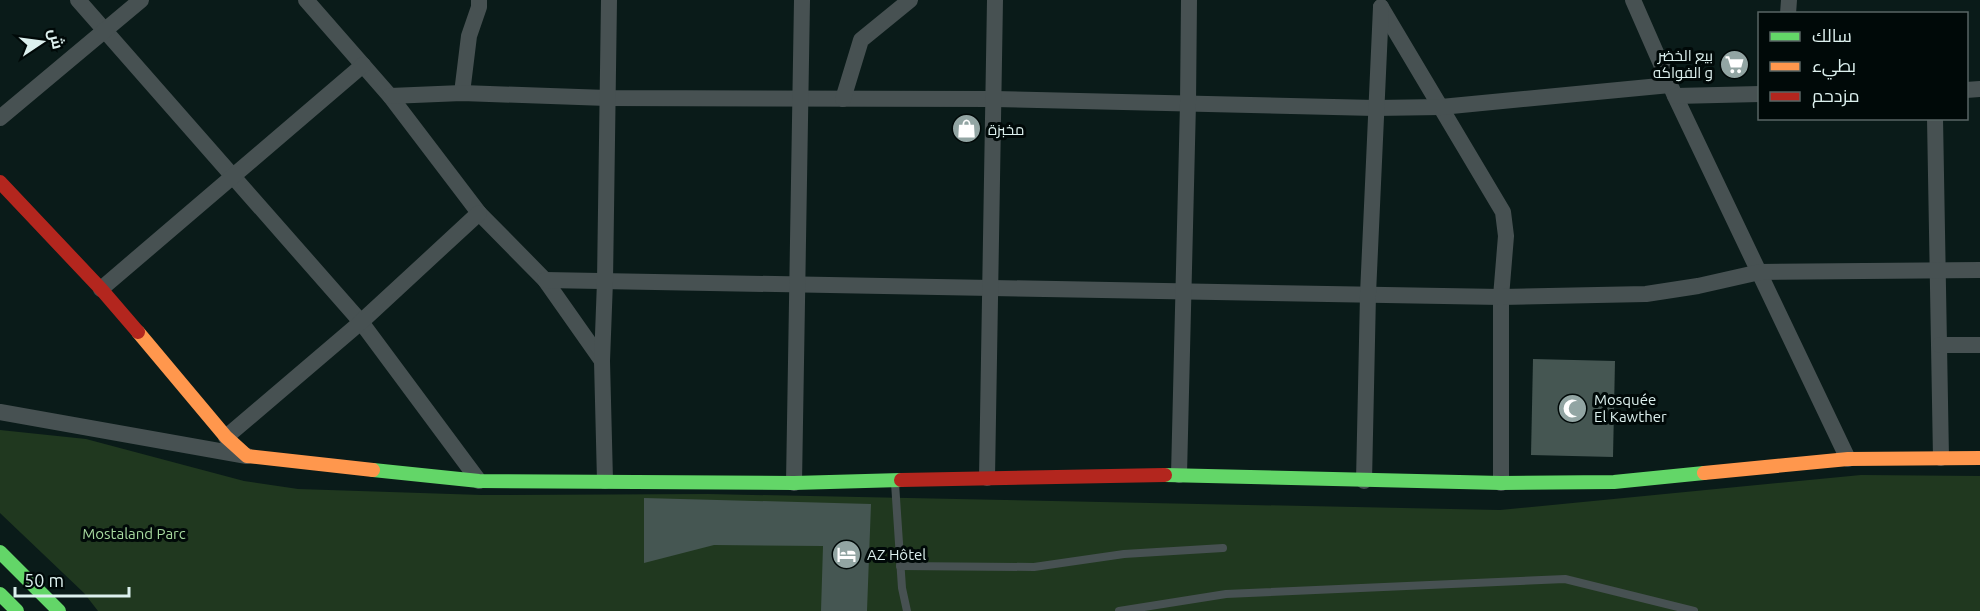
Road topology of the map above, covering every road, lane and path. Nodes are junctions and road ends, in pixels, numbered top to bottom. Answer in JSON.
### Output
{"nodes":[{"id":1,"x":78,"y":0,"type":"edge"},
{"id":2,"x":141,"y":0,"type":"edge"},
{"id":3,"x":306,"y":0,"type":"edge"},
{"id":4,"x":479,"y":0,"type":"edge"},
{"id":5,"x":609,"y":0,"type":"edge"},
{"id":6,"x":802,"y":0,"type":"edge"},
{"id":7,"x":910,"y":0,"type":"edge"},
{"id":8,"x":995,"y":0,"type":"edge"},
{"id":9,"x":1189,"y":0,"type":"edge"},
{"id":10,"x":1633,"y":0,"type":"edge"},
{"id":11,"x":1381,"y":4,"type":"edge"},
{"id":12,"x":104,"y":30,"type":"junction"},
{"id":13,"x":363,"y":65,"type":"junction"},
{"id":14,"x":1673,"y":91,"type":"junction"},
{"id":15,"x":462,"y":93,"type":"junction"},
{"id":16,"x":1758,"y":94,"type":"edge"},
{"id":17,"x":390,"y":96,"type":"junction"},
{"id":18,"x":607,"y":98,"type":"junction"},
{"id":19,"x":801,"y":99,"type":"junction"},
{"id":20,"x":843,"y":99,"type":"junction"},
{"id":21,"x":994,"y":99,"type":"junction"},
{"id":22,"x":1188,"y":104,"type":"junction"},
{"id":23,"x":1441,"y":107,"type":"junction"},
{"id":24,"x":1376,"y":108,"type":"junction"},
{"id":25,"x":0,"y":118,"type":"edge"},
{"id":26,"x":1935,"y":120,"type":"edge"},
{"id":27,"x":235,"y":177,"type":"junction"},
{"id":28,"x":0,"y":182,"type":"edge"},
{"id":29,"x":479,"y":213,"type":"junction"},
{"id":30,"x":1936,"y":270,"type":"junction"},
{"id":31,"x":1980,"y":270,"type":"edge"},
{"id":32,"x":1760,"y":272,"type":"junction"},
{"id":33,"x":544,"y":280,"type":"junction"},
{"id":34,"x":605,"y":281,"type":"junction"},
{"id":35,"x":799,"y":284,"type":"junction"},
{"id":36,"x":992,"y":288,"type":"junction"},
{"id":37,"x":101,"y":289,"type":"junction"},
{"id":38,"x":1184,"y":291,"type":"junction"},
{"id":39,"x":1368,"y":294,"type":"junction"},
{"id":40,"x":1501,"y":297,"type":"junction"},
{"id":41,"x":361,"y":322,"type":"junction"},
{"id":42,"x":1940,"y":345,"type":"junction"},
{"id":43,"x":1980,"y":345,"type":"edge"},
{"id":44,"x":602,"y":361,"type":"junction"},
{"id":45,"x":0,"y":412,"type":"edge"},
{"id":46,"x":226,"y":437,"type":"junction"},
{"id":47,"x":247,"y":456,"type":"junction"},
{"id":48,"x":1941,"y":458,"type":"junction"},
{"id":49,"x":1980,"y":458,"type":"edge"},
{"id":50,"x":1848,"y":459,"type":"junction"},
{"id":51,"x":1179,"y":476,"type":"junction"},
{"id":52,"x":987,"y":478,"type":"junction"},
{"id":53,"x":895,"y":480,"type":"junction"},
{"id":54,"x":479,"y":481,"type":"junction"},
{"id":55,"x":605,"y":481,"type":"junction"},
{"id":56,"x":1364,"y":481,"type":"junction"},
{"id":57,"x":794,"y":483,"type":"junction"},
{"id":58,"x":1501,"y":483,"type":"junction"},
{"id":59,"x":1223,"y":548,"type":"dead end"},
{"id":60,"x":0,"y":552,"type":"edge"},
{"id":61,"x":900,"y":566,"type":"junction"},
{"id":62,"x":0,"y":594,"type":"edge"},
{"id":63,"x":17,"y":611,"type":"edge"},
{"id":64,"x":59,"y":611,"type":"edge"},
{"id":65,"x":907,"y":611,"type":"edge"},
{"id":66,"x":1119,"y":611,"type":"edge"},
{"id":67,"x":1695,"y":611,"type":"edge"}],
"edges":[{"from":1,"to":12,"type":"street"},
{"from":2,"to":12,"type":"street"},
{"from":3,"to":13,"type":"street"},
{"from":4,"to":15,"type":"street"},
{"from":5,"to":18,"type":"street"},
{"from":6,"to":19,"type":"street"},
{"from":7,"to":20,"type":"street"},
{"from":8,"to":21,"type":"street"},
{"from":9,"to":22,"type":"street"},
{"from":10,"to":14,"type":"street"},
{"from":11,"to":23,"type":"street"},
{"from":11,"to":24,"type":"street"},
{"from":12,"to":25,"type":"street"},
{"from":12,"to":27,"type":"street"},
{"from":13,"to":17,"type":"street"},
{"from":13,"to":27,"type":"street"},
{"from":14,"to":16,"type":"street"},
{"from":14,"to":23,"type":"street"},
{"from":14,"to":32,"type":"street"},
{"from":15,"to":17,"type":"street"},
{"from":15,"to":18,"type":"street"},
{"from":17,"to":29,"type":"street"},
{"from":18,"to":19,"type":"street"},
{"from":18,"to":34,"type":"street"},
{"from":19,"to":20,"type":"street"},
{"from":19,"to":35,"type":"street"},
{"from":20,"to":21,"type":"street"},
{"from":21,"to":22,"type":"street"},
{"from":21,"to":36,"type":"street"},
{"from":22,"to":24,"type":"street"},
{"from":22,"to":38,"type":"street"},
{"from":23,"to":24,"type":"street"},
{"from":23,"to":40,"type":"street"},
{"from":24,"to":39,"type":"street"},
{"from":26,"to":30,"type":"street"},
{"from":27,"to":37,"type":"street"},
{"from":27,"to":41,"type":"street"},
{"from":28,"to":37,"type":"main road"},
{"from":29,"to":33,"type":"street"},
{"from":29,"to":41,"type":"street"},
{"from":30,"to":31,"type":"street"},
{"from":30,"to":32,"type":"street"},
{"from":30,"to":42,"type":"street"},
{"from":32,"to":40,"type":"street"},
{"from":32,"to":50,"type":"street"},
{"from":33,"to":34,"type":"street"},
{"from":33,"to":44,"type":"street"},
{"from":34,"to":35,"type":"street"},
{"from":34,"to":44,"type":"street"},
{"from":35,"to":36,"type":"street"},
{"from":35,"to":57,"type":"street"},
{"from":36,"to":38,"type":"street"},
{"from":36,"to":52,"type":"street"},
{"from":37,"to":46,"type":"main road"},
{"from":38,"to":39,"type":"street"},
{"from":38,"to":51,"type":"street"},
{"from":39,"to":40,"type":"street"},
{"from":39,"to":56,"type":"street"},
{"from":40,"to":58,"type":"street"},
{"from":41,"to":46,"type":"street"},
{"from":41,"to":54,"type":"street"},
{"from":42,"to":43,"type":"street"},
{"from":42,"to":48,"type":"street"},
{"from":44,"to":55,"type":"street"},
{"from":45,"to":47,"type":"street"},
{"from":46,"to":47,"type":"main road"},
{"from":47,"to":54,"type":"main road"},
{"from":48,"to":49,"type":"main road"},
{"from":48,"to":50,"type":"main road"},
{"from":50,"to":58,"type":"main road"},
{"from":51,"to":52,"type":"main road"},
{"from":51,"to":56,"type":"main road"},
{"from":52,"to":53,"type":"main road"},
{"from":53,"to":57,"type":"main road"},
{"from":53,"to":61,"type":"lane"},
{"from":54,"to":55,"type":"main road"},
{"from":55,"to":57,"type":"main road"},
{"from":56,"to":58,"type":"main road"},
{"from":59,"to":61,"type":"lane"},
{"from":60,"to":64,"type":"main road"},
{"from":61,"to":65,"type":"lane"},
{"from":62,"to":63,"type":"main road"},
{"from":66,"to":67,"type":"lane"}]}
